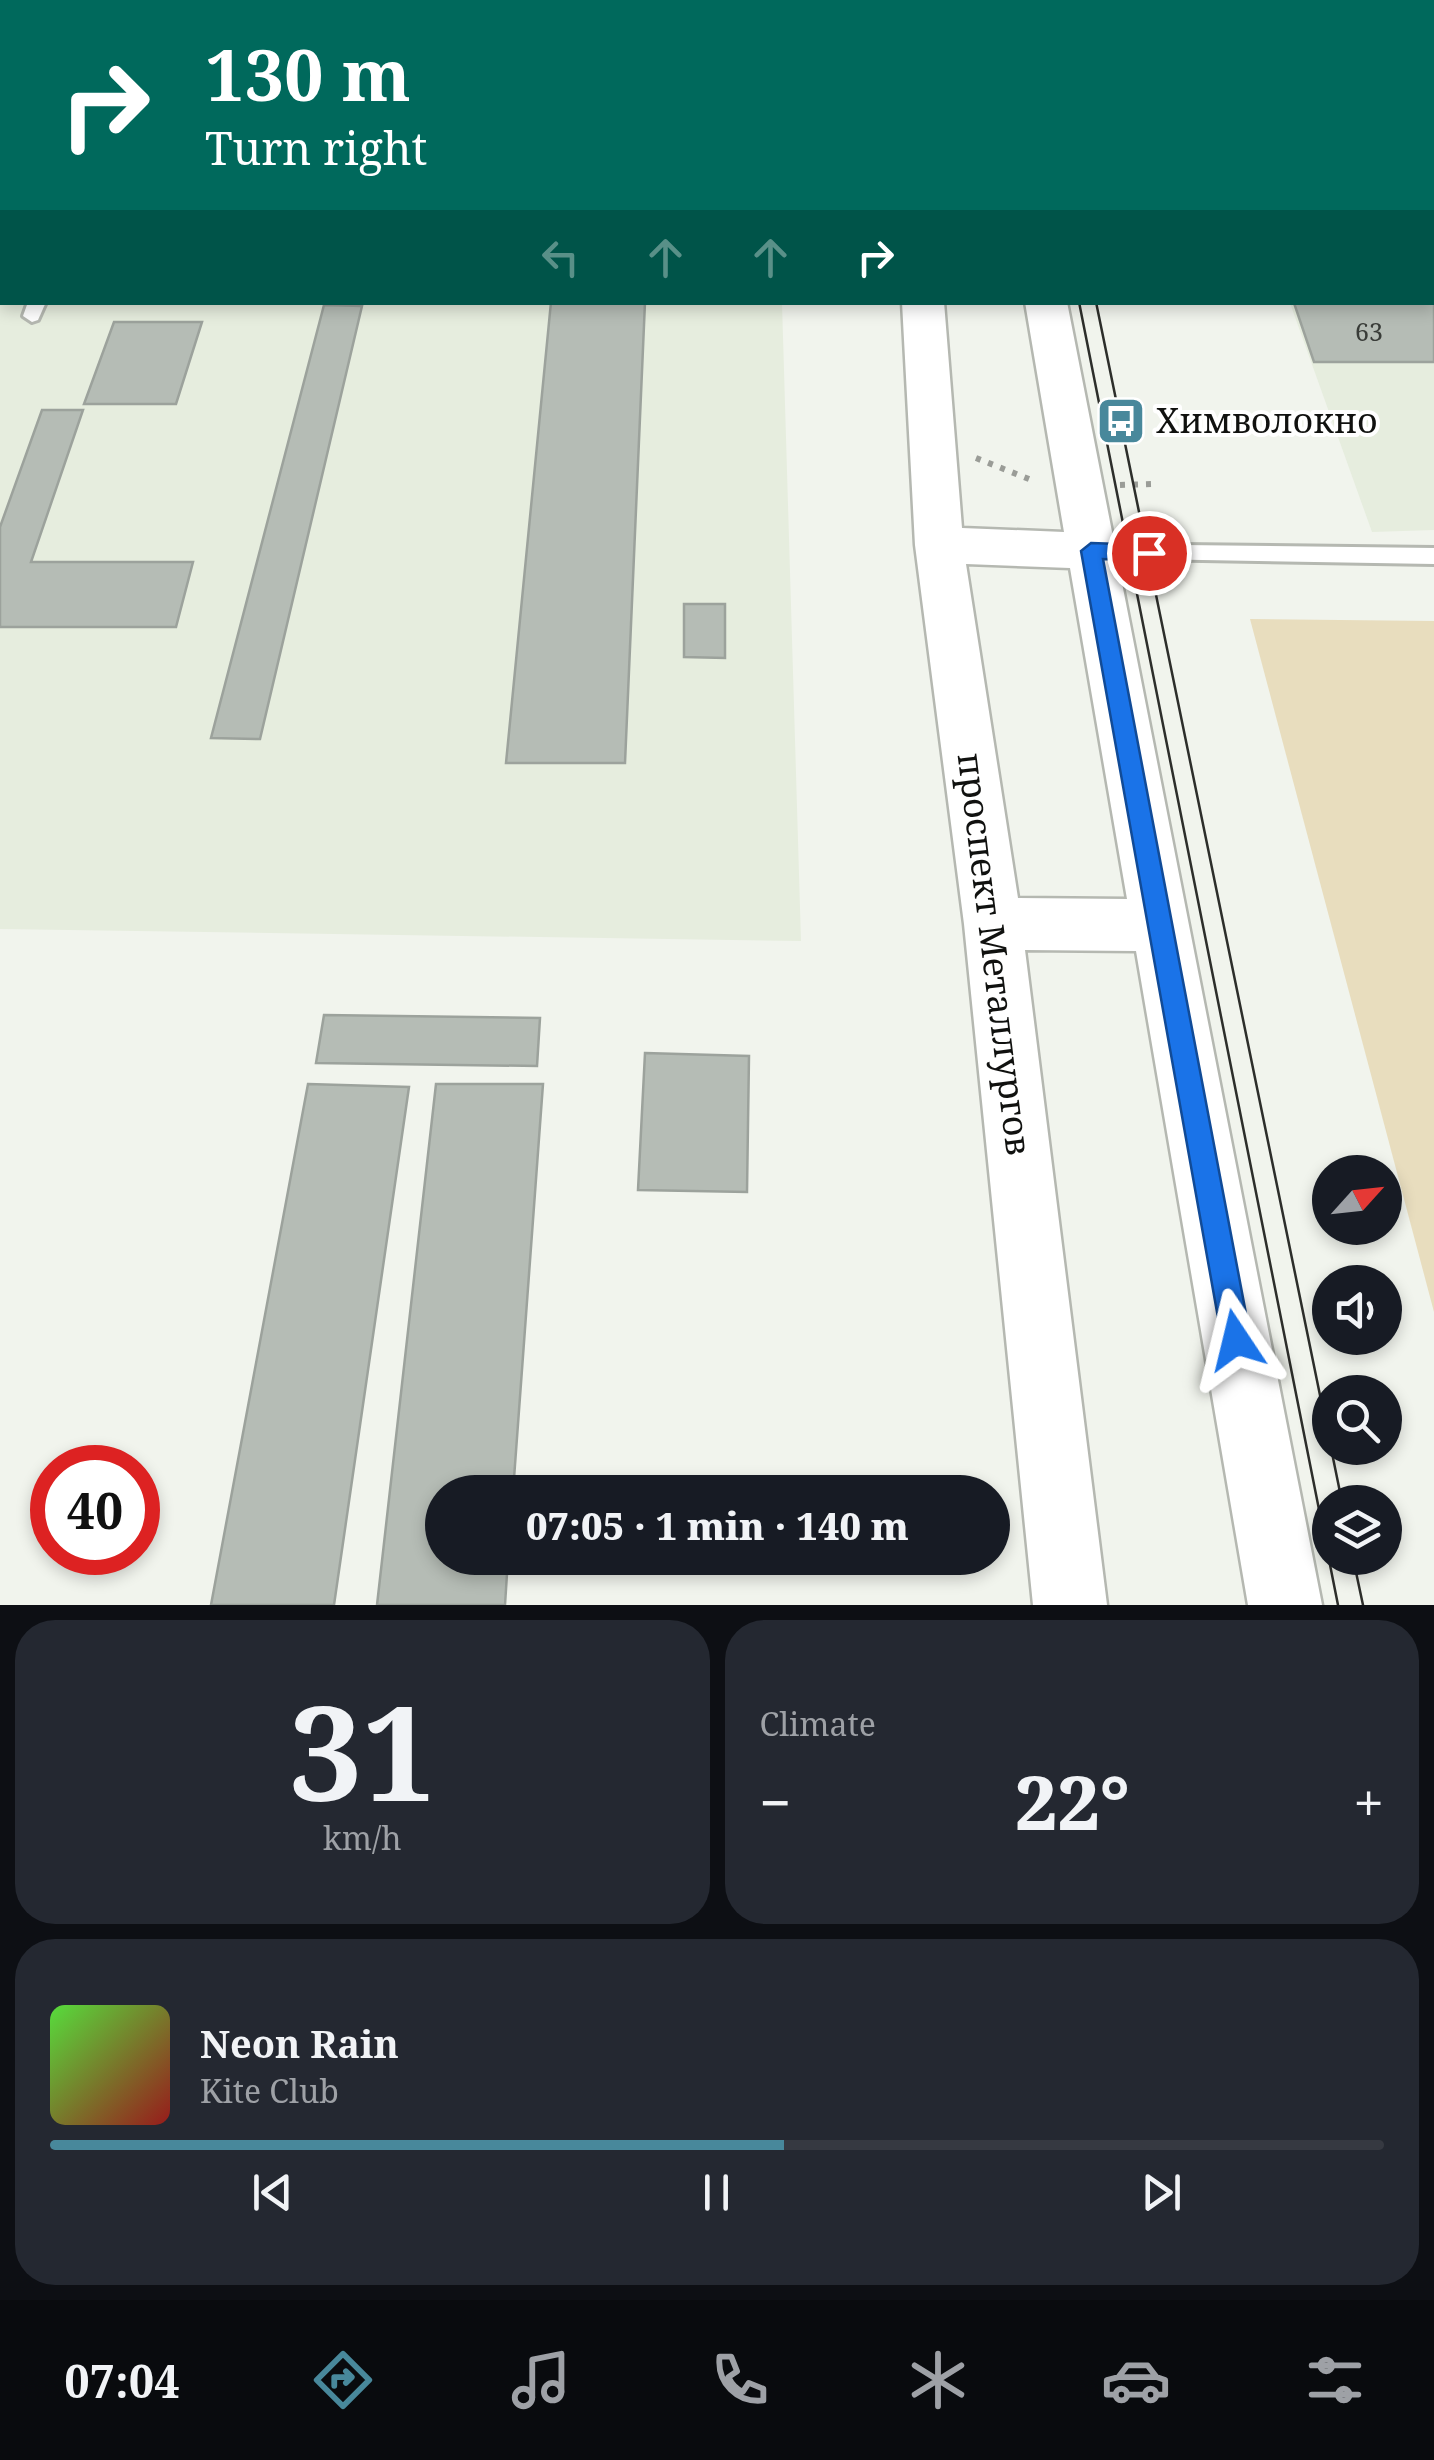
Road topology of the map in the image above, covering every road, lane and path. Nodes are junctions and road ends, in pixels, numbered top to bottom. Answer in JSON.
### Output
{"nodes":[{"id":1,"x":923,"y":305,"type":"edge"},
{"id":2,"x":1047,"y":305,"type":"edge"},
{"id":3,"x":968,"y":455,"type":"dead end"},
{"id":4,"x":1154,"y":484,"type":"dead end"},
{"id":5,"x":1107,"y":485,"type":"dead end"},
{"id":6,"x":1049,"y":486,"type":"dead end"},
{"id":7,"x":940,"y":545,"type":"junction"},
{"id":8,"x":1091,"y":551,"type":"junction"},
{"id":9,"x":1434,"y":556,"type":"edge"},
{"id":10,"x":994,"y":924,"type":"junction"},
{"id":11,"x":1161,"y":925,"type":"junction"},
{"id":12,"x":1070,"y":1605,"type":"edge"},
{"id":13,"x":1285,"y":1605,"type":"edge"}],
"edges":[{"from":1,"to":7,"type":"street","name":"проспект Металлургов"},
{"from":2,"to":8,"type":"street"},
{"from":3,"to":6,"type":"path"},
{"from":4,"to":5,"type":"path"},
{"from":7,"to":8,"type":"street"},
{"from":7,"to":10,"type":"street","name":"проспект Металлургов"},
{"from":8,"to":9,"type":"lane"},
{"from":8,"to":11,"type":"street"},
{"from":10,"to":11,"type":"street"},
{"from":10,"to":12,"type":"street","name":"проспект Металлургов"},
{"from":11,"to":13,"type":"street"}]}
